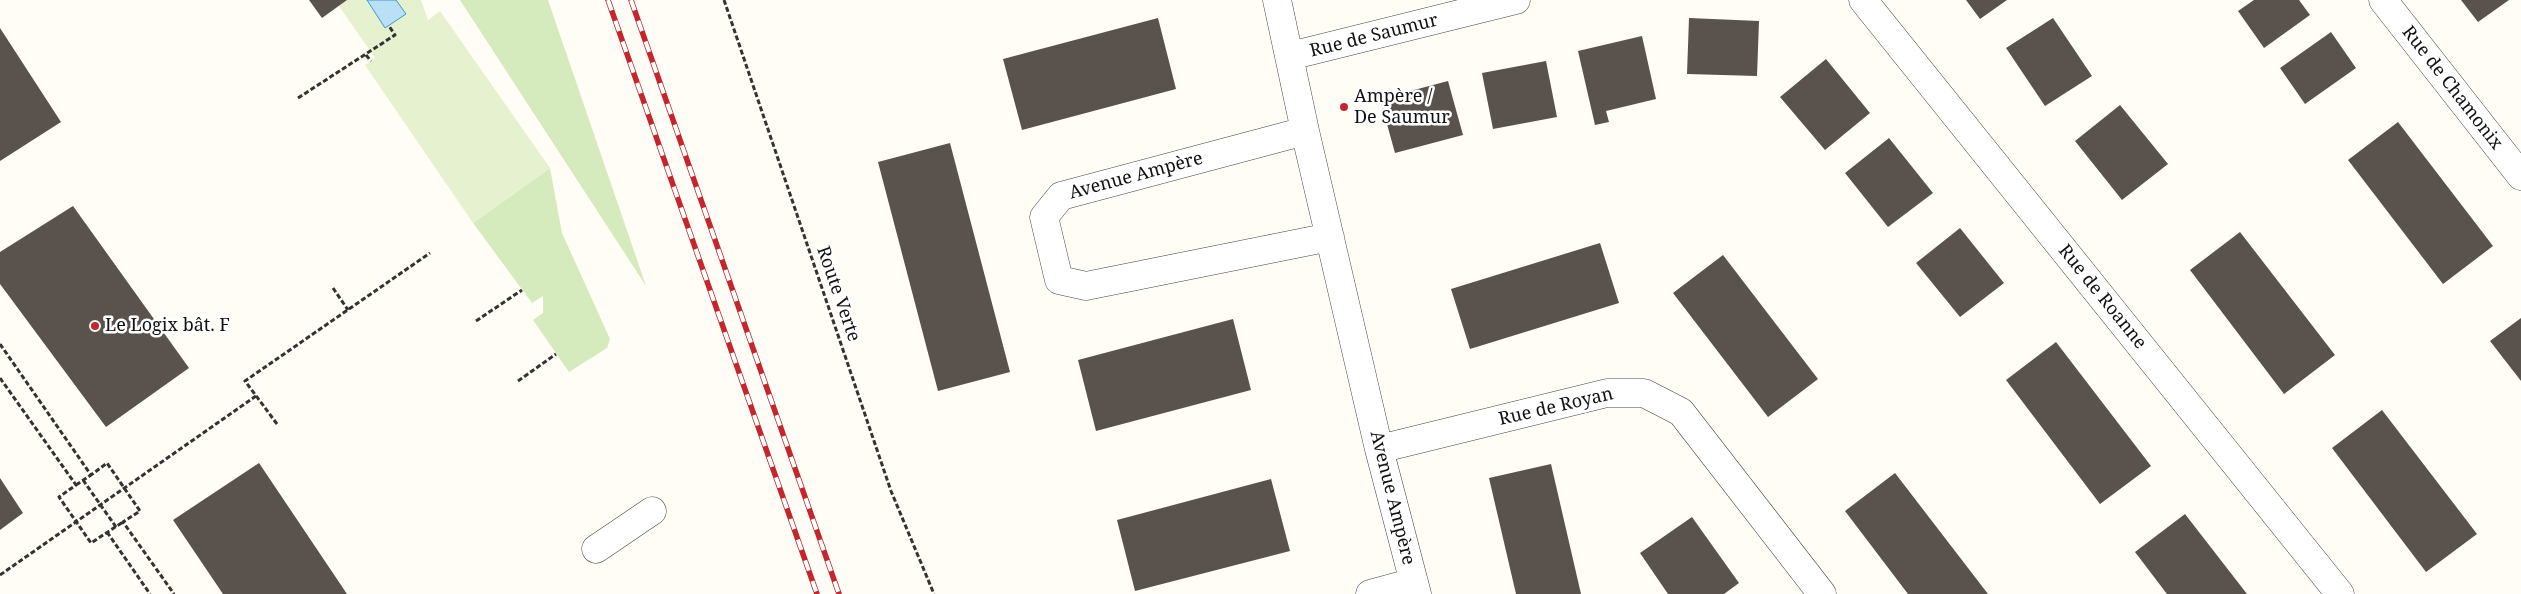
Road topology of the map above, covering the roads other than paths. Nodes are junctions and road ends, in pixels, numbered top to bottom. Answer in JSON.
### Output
{"nodes":[{"id":1,"x":1277,"y":0,"type":"edge"},
{"id":2,"x":1516,"y":0,"type":"edge"},
{"id":3,"x":1863,"y":0,"type":"edge"},
{"id":4,"x":2383,"y":0,"type":"edge"},
{"id":5,"x":1290,"y":56,"type":"junction"},
{"id":6,"x":1305,"y":131,"type":"junction"},
{"id":7,"x":2521,"y":176,"type":"edge"},
{"id":8,"x":1330,"y":237,"type":"junction"},
{"id":9,"x":1379,"y":450,"type":"junction"},
{"id":10,"x":652,"y":511,"type":"dead end"},
{"id":11,"x":596,"y":549,"type":"dead end"},
{"id":12,"x":1415,"y":588,"type":"edge"},
{"id":13,"x":1370,"y":594,"type":"edge"},
{"id":14,"x":1822,"y":594,"type":"edge"},
{"id":15,"x":2340,"y":594,"type":"edge"}],
"edges":[{"from":1,"to":5,"type":"street","name":"Avenue Ampère"},
{"from":2,"to":5,"type":"street","name":"Rue de Saumur"},
{"from":3,"to":15,"type":"street","name":"Rue de Roanne"},
{"from":4,"to":7,"type":"street","name":"Rue de Chamonix"},
{"from":5,"to":6,"type":"street","name":"Avenue Ampère"},
{"from":6,"to":8,"type":"street","name":"Avenue Ampère"},
{"from":6,"to":8,"type":"street","name":"Avenue Ampère"},
{"from":8,"to":9,"type":"street","name":"Avenue Ampère"},
{"from":9,"to":12,"type":"street","name":"Avenue Ampère"},
{"from":9,"to":14,"type":"street","name":"Rue de Royan"},
{"from":10,"to":11,"type":"street"},
{"from":12,"to":13,"type":"street","name":"Avenue Ampère"}]}
